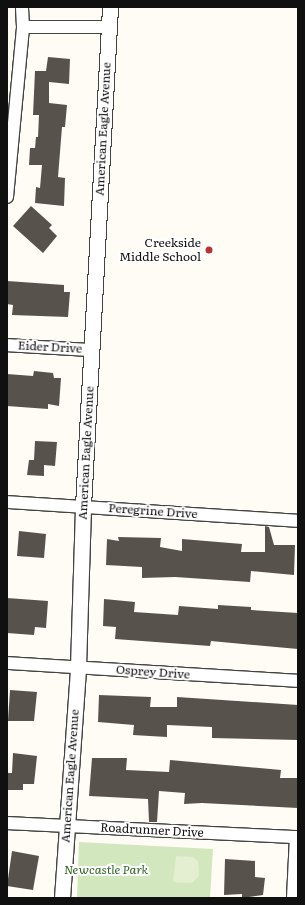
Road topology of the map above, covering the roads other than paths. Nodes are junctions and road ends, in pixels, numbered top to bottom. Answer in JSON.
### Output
{"nodes":[{"id":1,"x":22,"y":7,"type":"edge"},
{"id":2,"x":110,"y":7,"type":"edge"},
{"id":3,"x":23,"y":27,"type":"junction"},
{"id":4,"x":109,"y":27,"type":"junction"},
{"id":5,"x":7,"y":197,"type":"edge"},
{"id":6,"x":7,"y":345,"type":"edge"},
{"id":7,"x":92,"y":350,"type":"junction"},
{"id":8,"x":7,"y":502,"type":"edge"},
{"id":9,"x":83,"y":506,"type":"junction"},
{"id":10,"x":298,"y":521,"type":"edge"},
{"id":11,"x":7,"y":663,"type":"edge"},
{"id":12,"x":78,"y":667,"type":"junction"},
{"id":13,"x":298,"y":681,"type":"edge"},
{"id":14,"x":7,"y":823,"type":"edge"},
{"id":15,"x":66,"y":826,"type":"junction"},
{"id":16,"x":297,"y":837,"type":"edge"},
{"id":17,"x":62,"y":898,"type":"edge"},
{"id":18,"x":293,"y":898,"type":"edge"}],
"edges":[{"from":1,"to":3,"type":"street"},
{"from":2,"to":4,"type":"street","name":"American Eagle Avenue"},
{"from":3,"to":4,"type":"street"},
{"from":3,"to":5,"type":"street"},
{"from":4,"to":7,"type":"street","name":"American Eagle Avenue"},
{"from":6,"to":7,"type":"street","name":"Eider Drive"},
{"from":7,"to":9,"type":"street","name":"American Eagle Avenue"},
{"from":8,"to":9,"type":"street","name":"Peregrine Drive"},
{"from":9,"to":10,"type":"street","name":"Peregrine Drive"},
{"from":9,"to":12,"type":"street","name":"American Eagle Avenue"},
{"from":11,"to":12,"type":"street","name":"Osprey Drive"},
{"from":12,"to":13,"type":"street","name":"Osprey Drive"},
{"from":12,"to":15,"type":"street","name":"American Eagle Avenue"},
{"from":14,"to":15,"type":"street","name":"Roadrunner Drive"},
{"from":15,"to":16,"type":"street","name":"Roadrunner Drive"},
{"from":15,"to":17,"type":"street","name":"American Eagle Avenue"},
{"from":16,"to":18,"type":"street"}]}
